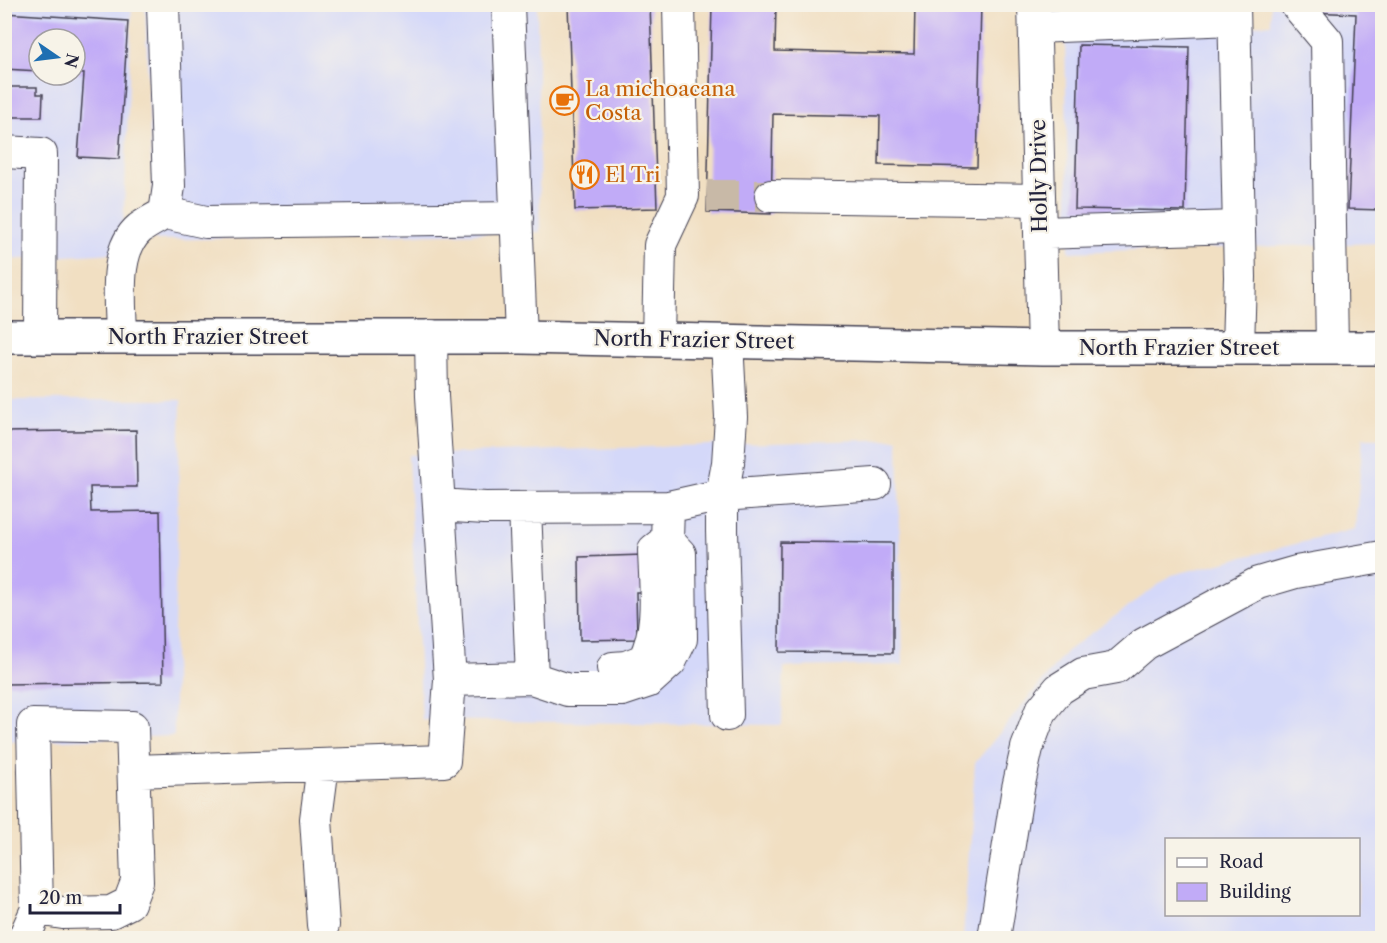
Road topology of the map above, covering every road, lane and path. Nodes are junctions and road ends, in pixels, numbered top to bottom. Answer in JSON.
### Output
{"nodes":[{"id":1,"x":163,"y":4,"type":"edge"},
{"id":2,"x":508,"y":4,"type":"edge"},
{"id":3,"x":679,"y":4,"type":"edge"},
{"id":4,"x":1296,"y":4,"type":"edge"},
{"id":5,"x":1234,"y":12,"type":"edge"},
{"id":6,"x":1035,"y":16,"type":"edge"},
{"id":7,"x":4,"y":152,"type":"edge"},
{"id":8,"x":771,"y":196,"type":"tunnel mouth"},
{"id":9,"x":1039,"y":200,"type":"junction"},
{"id":10,"x":165,"y":213,"type":"junction"},
{"id":11,"x":517,"y":218,"type":"junction"},
{"id":12,"x":1237,"y":227,"type":"junction"},
{"id":13,"x":1040,"y":232,"type":"junction"},
{"id":14,"x":431,"y":336,"type":"junction"},
{"id":15,"x":4,"y":337,"type":"edge"},
{"id":16,"x":40,"y":337,"type":"junction"},
{"id":17,"x":121,"y":337,"type":"junction"},
{"id":18,"x":521,"y":337,"type":"junction"},
{"id":19,"x":658,"y":340,"type":"junction"},
{"id":20,"x":727,"y":341,"type":"junction"},
{"id":21,"x":1043,"y":348,"type":"junction"},
{"id":22,"x":1238,"y":348,"type":"junction"},
{"id":23,"x":1332,"y":348,"type":"junction"},
{"id":24,"x":1383,"y":348,"type":"edge"},
{"id":25,"x":875,"y":484,"type":"dead end"},
{"id":26,"x":722,"y":495,"type":"junction"},
{"id":27,"x":440,"y":505,"type":"junction"},
{"id":28,"x":668,"y":507,"type":"junction"},
{"id":29,"x":525,"y":508,"type":"junction"},
{"id":30,"x":1383,"y":557,"type":"edge"},
{"id":31,"x":532,"y":678,"type":"junction"},
{"id":32,"x":450,"y":680,"type":"junction"},
{"id":33,"x":727,"y":715,"type":"dead end"},
{"id":34,"x":322,"y":765,"type":"junction"},
{"id":35,"x":134,"y":771,"type":"junction"},
{"id":36,"x":37,"y":909,"type":"junction"},
{"id":37,"x":323,"y":926,"type":"dead end"},
{"id":38,"x":24,"y":939,"type":"edge"},
{"id":39,"x":994,"y":939,"type":"edge"}],
"edges":[{"from":1,"to":10,"type":"street"},
{"from":2,"to":11,"type":"street"},
{"from":3,"to":19,"type":"street"},
{"from":4,"to":23,"type":"street"},
{"from":5,"to":6,"type":"street"},
{"from":5,"to":12,"type":"street"},
{"from":6,"to":9,"type":"street","name":"Holly Drive"},
{"from":7,"to":16,"type":"street"},
{"from":8,"to":9,"type":"street"},
{"from":9,"to":13,"type":"street","name":"Holly Drive"},
{"from":10,"to":11,"type":"street"},
{"from":10,"to":17,"type":"street"},
{"from":11,"to":18,"type":"street"},
{"from":12,"to":13,"type":"street"},
{"from":12,"to":22,"type":"street"},
{"from":13,"to":21,"type":"street","name":"Holly Drive"},
{"from":14,"to":17,"type":"main road","name":"North Frazier Street"},
{"from":14,"to":18,"type":"main road","name":"North Frazier Street"},
{"from":14,"to":27,"type":"street"},
{"from":15,"to":16,"type":"main road","name":"North Frazier Street"},
{"from":16,"to":17,"type":"main road","name":"North Frazier Street"},
{"from":18,"to":19,"type":"main road","name":"North Frazier Street"},
{"from":19,"to":20,"type":"main road","name":"North Frazier Street"},
{"from":20,"to":21,"type":"main road","name":"North Frazier Street"},
{"from":20,"to":26,"type":"street"},
{"from":21,"to":22,"type":"main road","name":"North Frazier Street"},
{"from":22,"to":23,"type":"main road","name":"North Frazier Street"},
{"from":23,"to":24,"type":"main road","name":"North Frazier Street"},
{"from":25,"to":26,"type":"street"},
{"from":26,"to":28,"type":"street"},
{"from":26,"to":33,"type":"street"},
{"from":27,"to":29,"type":"street"},
{"from":27,"to":32,"type":"street"},
{"from":28,"to":29,"type":"street"},
{"from":28,"to":31,"type":"street"},
{"from":29,"to":31,"type":"street"},
{"from":30,"to":39,"type":"street"},
{"from":31,"to":32,"type":"street"},
{"from":32,"to":34,"type":"street"},
{"from":34,"to":35,"type":"street"},
{"from":34,"to":37,"type":"street"},
{"from":35,"to":36,"type":"street"},
{"from":35,"to":36,"type":"street"},
{"from":36,"to":38,"type":"street"}]}
